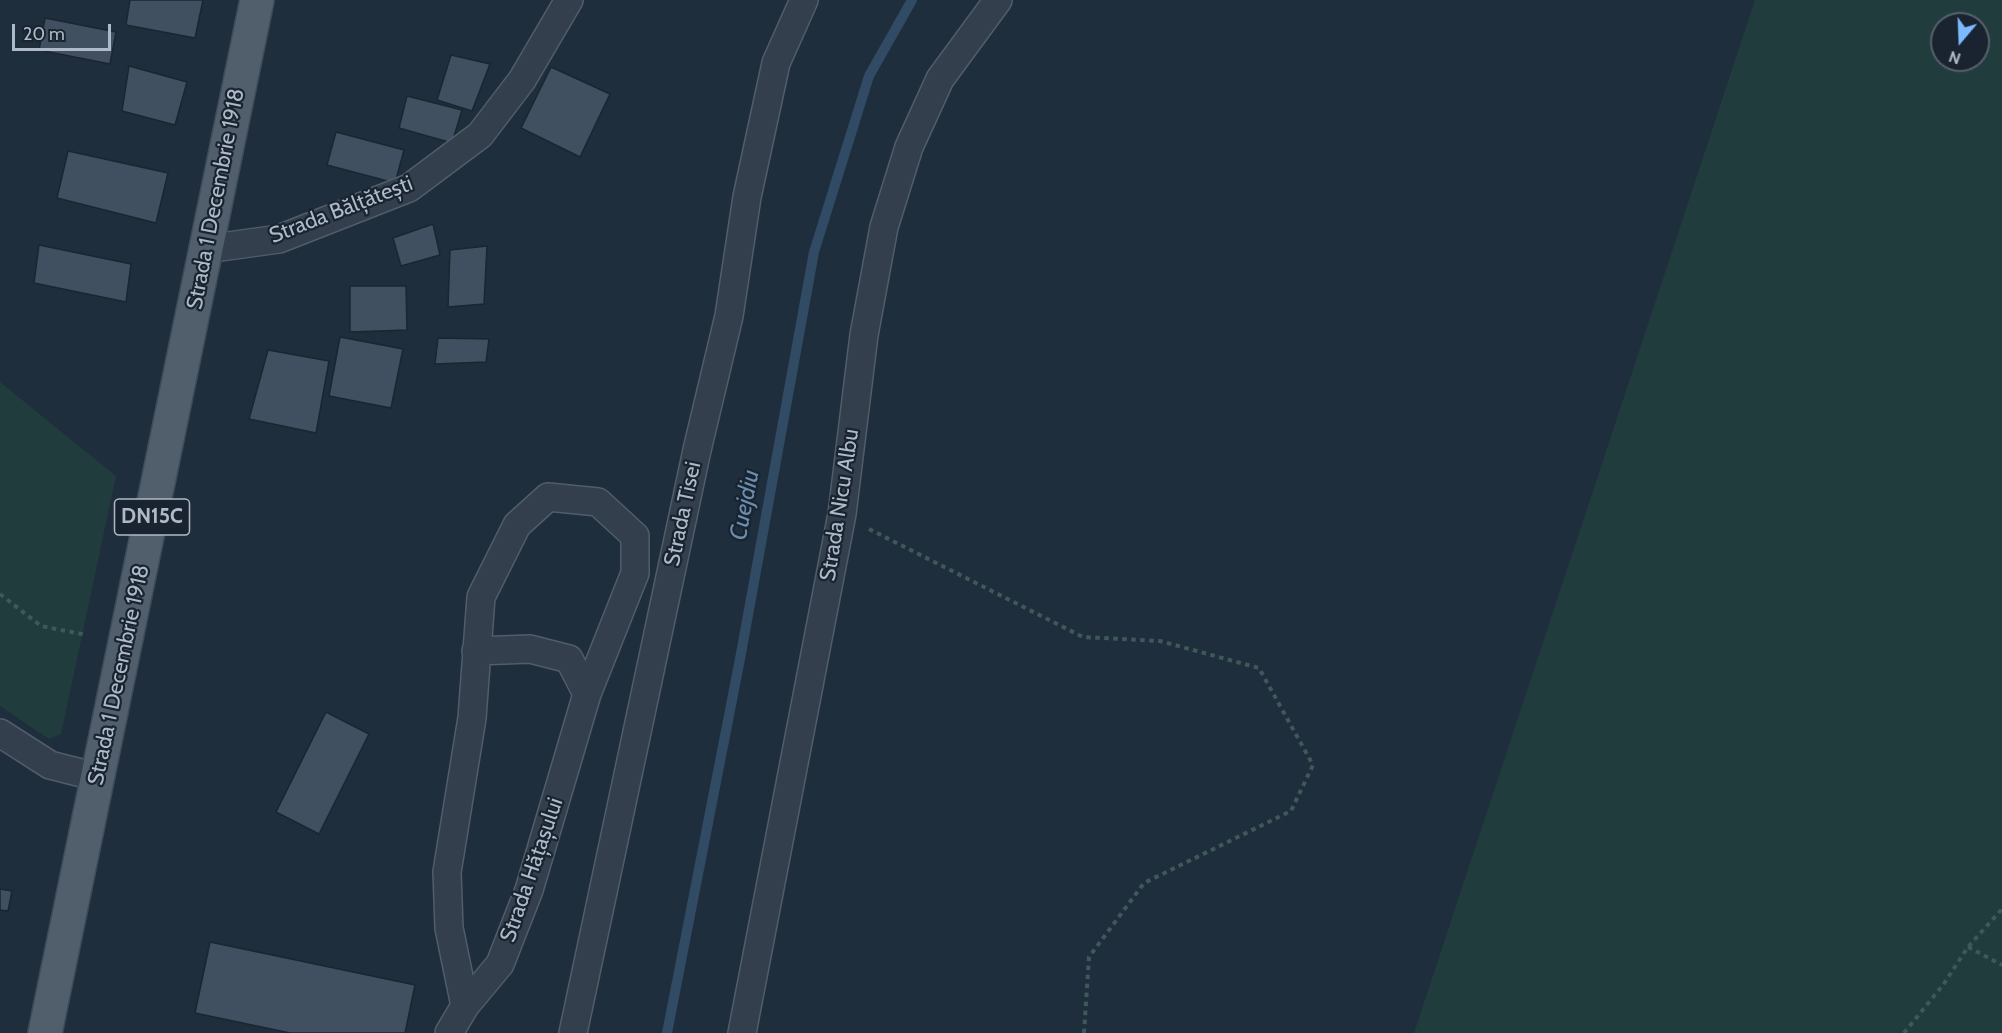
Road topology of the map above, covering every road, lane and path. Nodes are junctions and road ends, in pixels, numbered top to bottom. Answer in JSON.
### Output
{"nodes":[{"id":1,"x":257,"y":0,"type":"edge"},
{"id":2,"x":569,"y":0,"type":"edge"},
{"id":3,"x":804,"y":0,"type":"edge"},
{"id":4,"x":998,"y":0,"type":"edge"},
{"id":5,"x":206,"y":249,"type":"junction"},
{"id":6,"x":842,"y":514,"type":"junction"},
{"id":7,"x":0,"y":594,"type":"edge"},
{"id":8,"x":87,"y":635,"type":"dead end"},
{"id":9,"x":476,"y":651,"type":"junction"},
{"id":10,"x":587,"y":694,"type":"junction"},
{"id":11,"x":0,"y":733,"type":"edge"},
{"id":12,"x":97,"y":777,"type":"junction"},
{"id":13,"x":2002,"y":909,"type":"edge"},
{"id":14,"x":1968,"y":947,"type":"junction"},
{"id":15,"x":2002,"y":965,"type":"edge"},
{"id":16,"x":465,"y":1006,"type":"junction"},
{"id":17,"x":45,"y":1033,"type":"edge"},
{"id":18,"x":449,"y":1033,"type":"edge"},
{"id":19,"x":573,"y":1033,"type":"edge"},
{"id":20,"x":742,"y":1033,"type":"edge"},
{"id":21,"x":1084,"y":1033,"type":"edge"},
{"id":22,"x":1904,"y":1033,"type":"edge"}],
"edges":[{"from":1,"to":5,"type":"main road","name":"Strada 1 Decembrie 1918","number":"DN15C"},
{"from":2,"to":5,"type":"street","name":"Strada Bălțătești"},
{"from":3,"to":19,"type":"street","name":"Strada Tisei"},
{"from":4,"to":6,"type":"street","name":"Strada Nicu Albu"},
{"from":5,"to":12,"type":"main road","name":"Strada 1 Decembrie 1918","number":"DN15C"},
{"from":6,"to":20,"type":"street","name":"Strada Nicu Albu"},
{"from":6,"to":21,"type":"path"},
{"from":7,"to":8,"type":"path"},
{"from":9,"to":10,"type":"street"},
{"from":9,"to":10,"type":"street","name":"Strada Hățașului"},
{"from":9,"to":16,"type":"street","name":"Strada Hățașului"},
{"from":10,"to":16,"type":"street","name":"Strada Hățașului"},
{"from":11,"to":12,"type":"street"},
{"from":12,"to":17,"type":"main road","name":"Strada 1 Decembrie 1918","number":"DN15C"},
{"from":13,"to":14,"type":"path"},
{"from":14,"to":15,"type":"path"},
{"from":14,"to":22,"type":"path"},
{"from":16,"to":18,"type":"street","name":"Strada Hățașului"}]}
